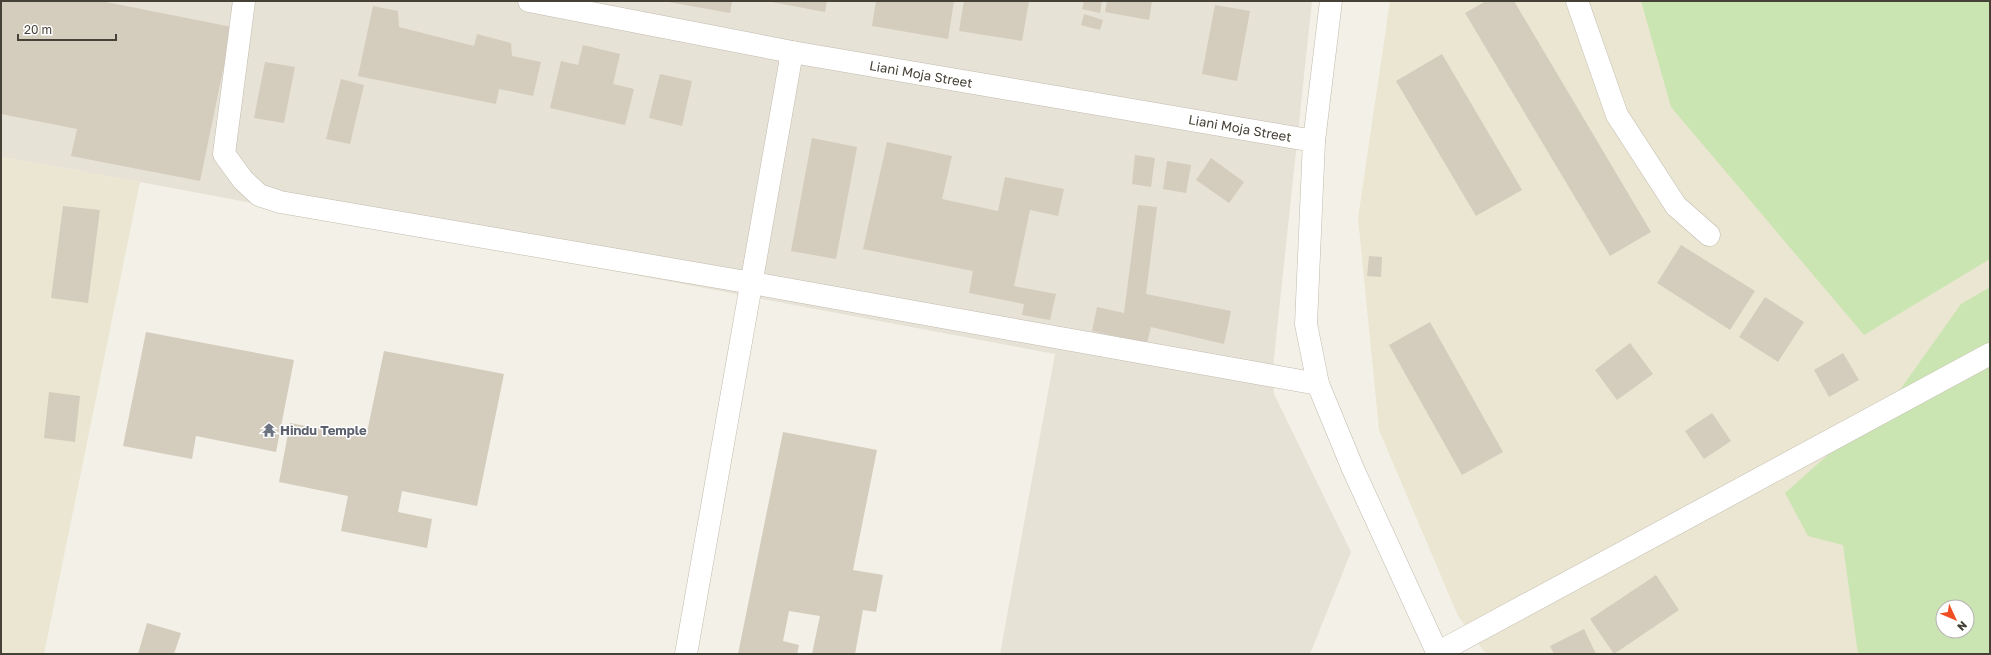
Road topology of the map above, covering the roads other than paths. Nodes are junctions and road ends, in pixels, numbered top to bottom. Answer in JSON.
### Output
{"nodes":[{"id":1,"x":244,"y":1,"type":"edge"},
{"id":2,"x":529,"y":1,"type":"edge"},
{"id":3,"x":1331,"y":1,"type":"edge"},
{"id":4,"x":1577,"y":1,"type":"edge"},
{"id":5,"x":792,"y":52,"type":"junction"},
{"id":6,"x":1314,"y":141,"type":"junction"},
{"id":7,"x":1709,"y":236,"type":"dead end"},
{"id":8,"x":752,"y":283,"type":"junction"},
{"id":9,"x":1990,"y":354,"type":"edge"},
{"id":10,"x":1318,"y":384,"type":"junction"},
{"id":11,"x":1438,"y":653,"type":"edge"},
{"id":12,"x":686,"y":654,"type":"edge"}],
"edges":[{"from":1,"to":8,"type":"street"},
{"from":2,"to":5,"type":"street","name":"Liani Moja Street"},
{"from":3,"to":6,"type":"street"},
{"from":4,"to":7,"type":"street"},
{"from":5,"to":6,"type":"street","name":"Liani Moja Street"},
{"from":5,"to":8,"type":"street"},
{"from":6,"to":10,"type":"street"},
{"from":8,"to":10,"type":"street"},
{"from":8,"to":12,"type":"street"},
{"from":9,"to":11,"type":"street"},
{"from":10,"to":11,"type":"street"}]}
